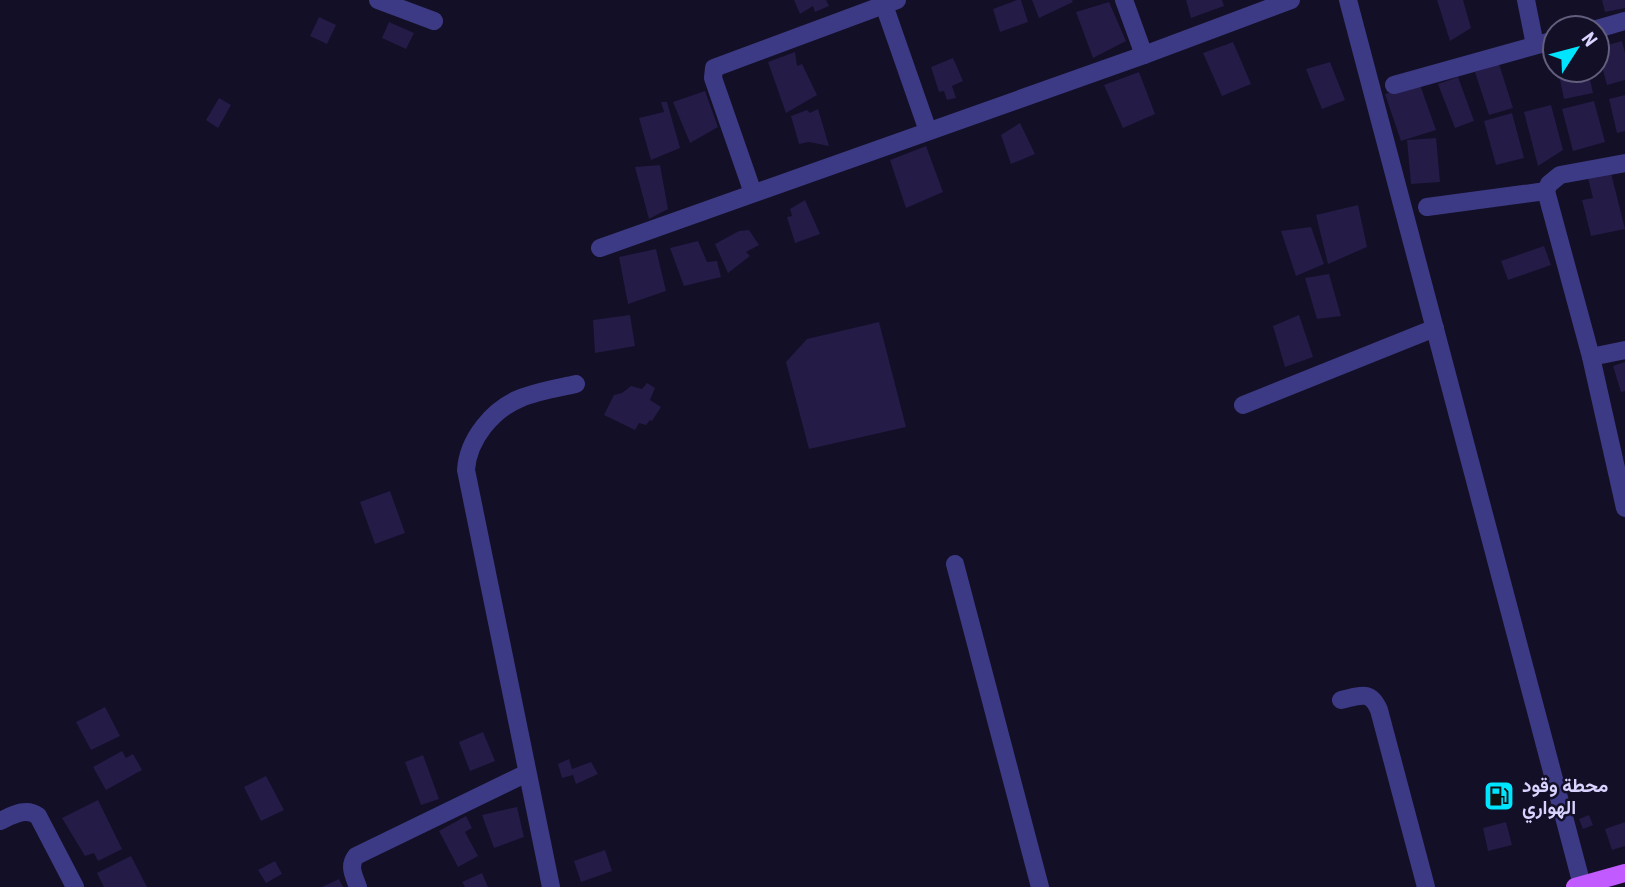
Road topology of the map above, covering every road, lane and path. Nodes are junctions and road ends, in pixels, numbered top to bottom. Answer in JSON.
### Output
{"nodes":[{"id":1,"x":378,"y":0,"type":"edge"},
{"id":2,"x":1124,"y":0,"type":"edge"},
{"id":3,"x":1291,"y":0,"type":"edge"},
{"id":4,"x":1348,"y":0,"type":"edge"},
{"id":5,"x":1526,"y":0,"type":"edge"},
{"id":6,"x":890,"y":2,"type":"edge"},
{"id":7,"x":434,"y":21,"type":"dead end"},
{"id":8,"x":1541,"y":44,"type":"edge"},
{"id":9,"x":1535,"y":45,"type":"junction"},
{"id":10,"x":1144,"y":55,"type":"junction"},
{"id":11,"x":1394,"y":85,"type":"dead end"},
{"id":12,"x":928,"y":131,"type":"junction"},
{"id":13,"x":1625,"y":163,"type":"edge"},
{"id":14,"x":1546,"y":191,"type":"junction"},
{"id":15,"x":754,"y":193,"type":"junction"},
{"id":16,"x":1427,"y":207,"type":"dead end"},
{"id":17,"x":600,"y":248,"type":"dead end"},
{"id":18,"x":1434,"y":328,"type":"junction"},
{"id":19,"x":1625,"y":350,"type":"edge"},
{"id":20,"x":1591,"y":357,"type":"junction"},
{"id":21,"x":576,"y":384,"type":"dead end"},
{"id":22,"x":1243,"y":405,"type":"dead end"},
{"id":23,"x":1625,"y":508,"type":"edge"},
{"id":24,"x":956,"y":564,"type":"dead end"},
{"id":25,"x":1341,"y":700,"type":"dead end"},
{"id":26,"x":527,"y":773,"type":"junction"},
{"id":27,"x":0,"y":821,"type":"edge"},
{"id":28,"x":1625,"y":873,"type":"edge"},
{"id":29,"x":1579,"y":886,"type":"edge"},
{"id":30,"x":75,"y":887,"type":"edge"},
{"id":31,"x":358,"y":887,"type":"edge"},
{"id":32,"x":551,"y":887,"type":"edge"},
{"id":33,"x":1040,"y":887,"type":"edge"},
{"id":34,"x":1426,"y":887,"type":"edge"}],
"edges":[{"from":1,"to":7,"type":"street"},
{"from":2,"to":10,"type":"street"},
{"from":3,"to":10,"type":"street"},
{"from":4,"to":18,"type":"street"},
{"from":5,"to":9,"type":"street"},
{"from":6,"to":12,"type":"street"},
{"from":6,"to":15,"type":"street"},
{"from":8,"to":9,"type":"street"},
{"from":9,"to":11,"type":"street"},
{"from":10,"to":12,"type":"street"},
{"from":12,"to":15,"type":"street"},
{"from":13,"to":14,"type":"street"},
{"from":14,"to":16,"type":"street"},
{"from":14,"to":20,"type":"street"},
{"from":15,"to":17,"type":"street"},
{"from":18,"to":22,"type":"street"},
{"from":18,"to":29,"type":"street"},
{"from":19,"to":20,"type":"street"},
{"from":20,"to":23,"type":"street"},
{"from":21,"to":26,"type":"street"},
{"from":24,"to":33,"type":"street"},
{"from":25,"to":34,"type":"street"},
{"from":26,"to":31,"type":"street"},
{"from":26,"to":32,"type":"street"},
{"from":27,"to":30,"type":"street"},
{"from":28,"to":29,"type":"main road"}]}
